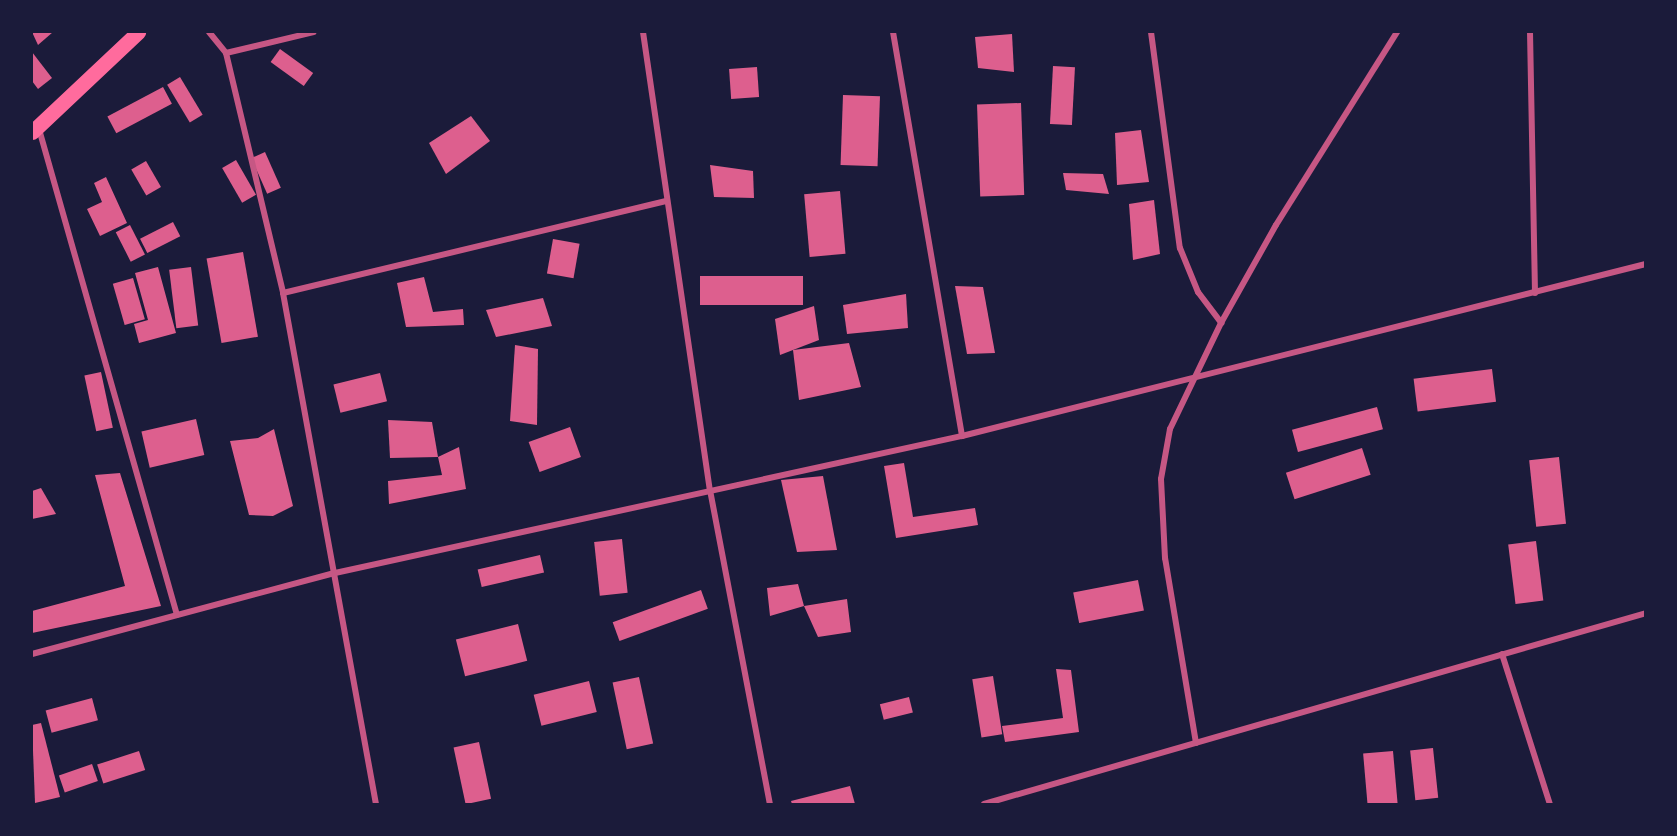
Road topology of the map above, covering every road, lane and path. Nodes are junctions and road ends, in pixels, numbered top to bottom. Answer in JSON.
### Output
{"nodes":[{"id":1,"x":138,"y":32,"type":"edge"},
{"id":2,"x":209,"y":32,"type":"edge"},
{"id":3,"x":314,"y":32,"type":"edge"},
{"id":4,"x":643,"y":32,"type":"edge"},
{"id":5,"x":893,"y":32,"type":"edge"},
{"id":6,"x":1151,"y":32,"type":"edge"},
{"id":7,"x":1397,"y":32,"type":"edge"},
{"id":8,"x":1530,"y":32,"type":"edge"},
{"id":9,"x":226,"y":53,"type":"junction"},
{"id":10,"x":35,"y":129,"type":"edge"},
{"id":11,"x":667,"y":201,"type":"junction"},
{"id":12,"x":1646,"y":264,"type":"edge"},
{"id":13,"x":283,"y":293,"type":"junction"},
{"id":14,"x":1534,"y":293,"type":"junction"},
{"id":15,"x":1221,"y":323,"type":"junction"},
{"id":16,"x":1193,"y":381,"type":"junction"},
{"id":17,"x":962,"y":436,"type":"junction"},
{"id":18,"x":710,"y":490,"type":"junction"},
{"id":19,"x":335,"y":573,"type":"junction"},
{"id":20,"x":1646,"y":613,"type":"edge"},
{"id":21,"x":177,"y":615,"type":"junction"},
{"id":22,"x":32,"y":654,"type":"edge"},
{"id":23,"x":1502,"y":654,"type":"junction"},
{"id":24,"x":1196,"y":743,"type":"junction"},
{"id":25,"x":376,"y":804,"type":"edge"},
{"id":26,"x":770,"y":804,"type":"edge"},
{"id":27,"x":984,"y":804,"type":"edge"},
{"id":28,"x":1550,"y":804,"type":"edge"}],
"edges":[{"from":1,"to":10,"type":"main road"},
{"from":2,"to":9,"type":"street"},
{"from":3,"to":9,"type":"street"},
{"from":4,"to":11,"type":"street"},
{"from":5,"to":17,"type":"street"},
{"from":6,"to":15,"type":"street"},
{"from":7,"to":15,"type":"street"},
{"from":8,"to":14,"type":"street"},
{"from":9,"to":13,"type":"street"},
{"from":10,"to":21,"type":"street"},
{"from":11,"to":13,"type":"street"},
{"from":11,"to":18,"type":"street"},
{"from":12,"to":14,"type":"street"},
{"from":13,"to":19,"type":"street"},
{"from":14,"to":16,"type":"street"},
{"from":15,"to":16,"type":"street"},
{"from":16,"to":17,"type":"street"},
{"from":16,"to":24,"type":"street"},
{"from":17,"to":18,"type":"street"},
{"from":18,"to":19,"type":"street"},
{"from":18,"to":26,"type":"street"},
{"from":19,"to":21,"type":"street"},
{"from":19,"to":25,"type":"street"},
{"from":20,"to":23,"type":"street"},
{"from":21,"to":22,"type":"street"},
{"from":23,"to":24,"type":"street"},
{"from":23,"to":28,"type":"street"},
{"from":24,"to":27,"type":"street"}]}
